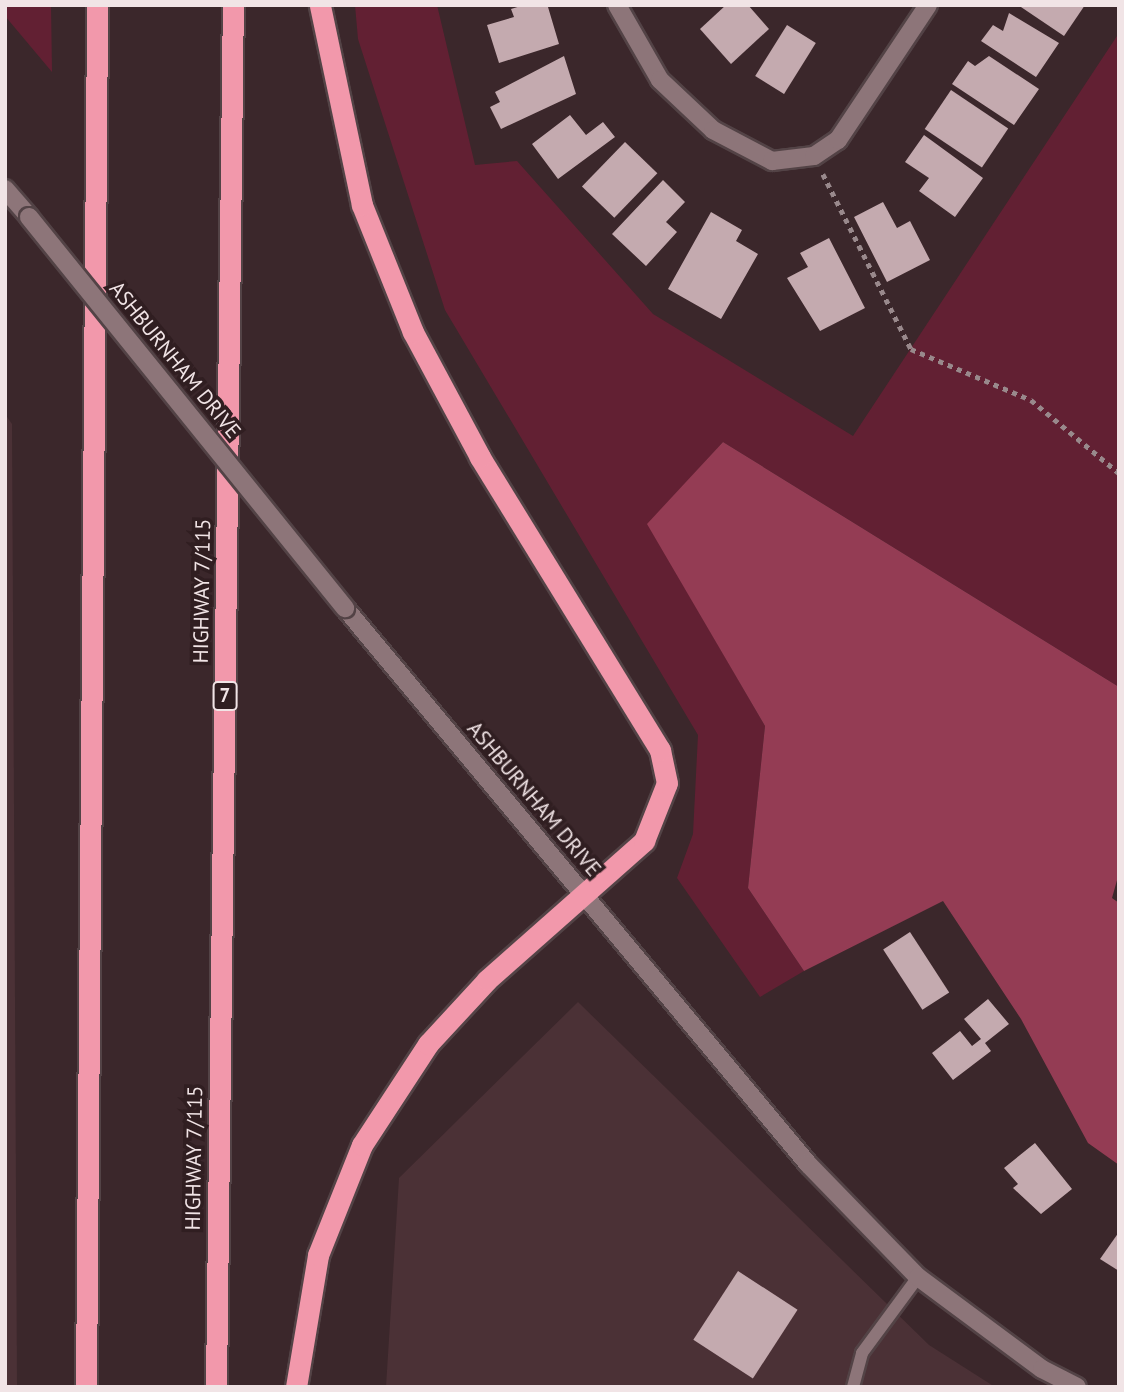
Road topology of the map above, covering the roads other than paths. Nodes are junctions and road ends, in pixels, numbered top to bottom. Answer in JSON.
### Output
{"nodes":[{"id":1,"x":97,"y":5,"type":"edge"},
{"id":2,"x":233,"y":5,"type":"edge"},
{"id":3,"x":320,"y":5,"type":"edge"},
{"id":4,"x":617,"y":5,"type":"edge"},
{"id":5,"x":928,"y":5,"type":"edge"},
{"id":6,"x":5,"y":189,"type":"edge"},
{"id":7,"x":586,"y":897,"type":"junction"},
{"id":8,"x":918,"y":1277,"type":"junction"},
{"id":9,"x":86,"y":1387,"type":"edge"},
{"id":10,"x":216,"y":1387,"type":"edge"},
{"id":11,"x":296,"y":1387,"type":"edge"},
{"id":12,"x":853,"y":1387,"type":"edge"},
{"id":13,"x":1077,"y":1387,"type":"edge"}],
"edges":[{"from":1,"to":9,"type":"highway"},
{"from":2,"to":10,"type":"highway","name":"HIGHWAY 7/115","number":"7"},
{"from":3,"to":7,"type":"highway"},
{"from":4,"to":5,"type":"main road"},
{"from":6,"to":7,"type":"main road","name":"ASHBURNHAM DRIVE","bridge":true},
{"from":7,"to":8,"type":"main road","name":"ASHBURNHAM DRIVE"},
{"from":7,"to":11,"type":"highway"},
{"from":8,"to":12,"type":"lane"},
{"from":8,"to":13,"type":"main road","name":"ASHBURNHAM DRIVE"}]}
